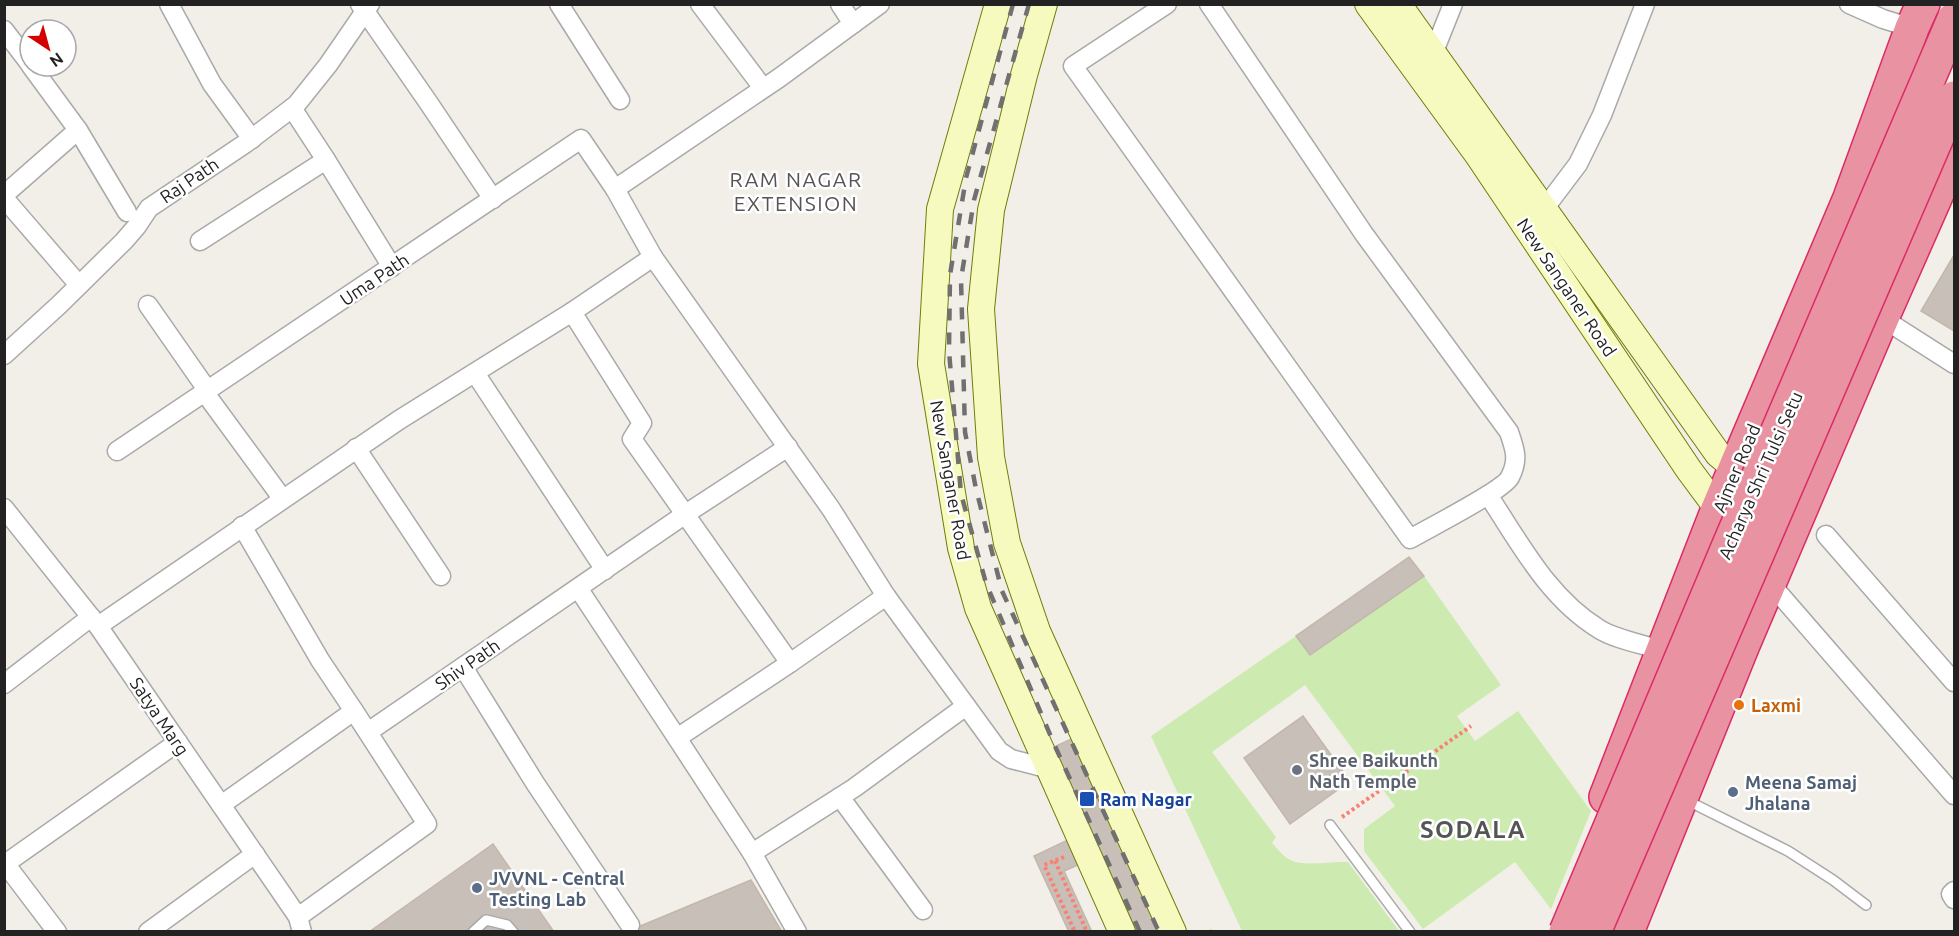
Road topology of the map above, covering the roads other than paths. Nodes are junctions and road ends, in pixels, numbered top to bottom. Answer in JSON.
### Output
{"nodes":[{"id":1,"x":170,"y":4,"type":"edge"},
{"id":2,"x":559,"y":4,"type":"edge"},
{"id":3,"x":700,"y":4,"type":"edge"},
{"id":4,"x":840,"y":4,"type":"edge"},
{"id":5,"x":880,"y":4,"type":"edge"},
{"id":6,"x":998,"y":4,"type":"edge"},
{"id":7,"x":1044,"y":4,"type":"edge"},
{"id":8,"x":1167,"y":4,"type":"edge"},
{"id":9,"x":1209,"y":4,"type":"edge"},
{"id":10,"x":1368,"y":4,"type":"edge"},
{"id":11,"x":1398,"y":4,"type":"edge"},
{"id":12,"x":1453,"y":4,"type":"edge"},
{"id":13,"x":1646,"y":4,"type":"edge"},
{"id":14,"x":1849,"y":4,"type":"edge"},
{"id":15,"x":365,"y":7,"type":"edge"},
{"id":16,"x":1918,"y":16,"type":"edge"},
{"id":17,"x":1954,"y":19,"type":"edge"},
{"id":18,"x":853,"y":24,"type":"junction"},
{"id":19,"x":4,"y":30,"type":"edge"},
{"id":20,"x":18,"y":48,"type":"edge"},
{"id":21,"x":1433,"y":54,"type":"junction"},
{"id":22,"x":40,"y":78,"type":"edge"},
{"id":23,"x":763,"y":88,"type":"junction"},
{"id":24,"x":1954,"y":98,"type":"edge"},
{"id":25,"x":620,"y":100,"type":"dead end"},
{"id":26,"x":292,"y":108,"type":"junction"},
{"id":27,"x":78,"y":130,"type":"junction"},
{"id":28,"x":252,"y":139,"type":"junction"},
{"id":29,"x":1954,"y":155,"type":"edge"},
{"id":30,"x":327,"y":160,"type":"junction"},
{"id":31,"x":615,"y":189,"type":"junction"},
{"id":32,"x":4,"y":197,"type":"edge"},
{"id":33,"x":493,"y":199,"type":"junction"},
{"id":34,"x":1544,"y":209,"type":"junction"},
{"id":35,"x":127,"y":212,"type":"dead end"},
{"id":36,"x":201,"y":241,"type":"dead end"},
{"id":37,"x":653,"y":257,"type":"junction"},
{"id":38,"x":392,"y":267,"type":"junction"},
{"id":39,"x":79,"y":285,"type":"junction"},
{"id":40,"x":147,"y":305,"type":"dead end"},
{"id":41,"x":572,"y":312,"type":"junction"},
{"id":42,"x":1882,"y":318,"type":"junction"},
{"id":43,"x":4,"y":355,"type":"edge"},
{"id":44,"x":1954,"y":364,"type":"edge"},
{"id":45,"x":475,"y":373,"type":"junction"},
{"id":46,"x":207,"y":392,"type":"junction"},
{"id":47,"x":788,"y":447,"type":"junction"},
{"id":48,"x":356,"y":448,"type":"junction"},
{"id":49,"x":117,"y":451,"type":"dead end"},
{"id":50,"x":1736,"y":469,"type":"junction"},
{"id":51,"x":1488,"y":495,"type":"junction"},
{"id":52,"x":282,"y":498,"type":"junction"},
{"id":53,"x":1802,"y":506,"type":"junction"},
{"id":54,"x":4,"y":508,"type":"edge"},
{"id":55,"x":1718,"y":509,"type":"junction"},
{"id":56,"x":684,"y":515,"type":"junction"},
{"id":57,"x":242,"y":526,"type":"junction"},
{"id":58,"x":11,"y":527,"type":"edge"},
{"id":59,"x":1826,"y":535,"type":"dead end"},
{"id":60,"x":1782,"y":551,"type":"junction"},
{"id":61,"x":605,"y":570,"type":"junction"},
{"id":62,"x":441,"y":576,"type":"dead end"},
{"id":63,"x":1769,"y":582,"type":"junction"},
{"id":64,"x":578,"y":588,"type":"junction"},
{"id":65,"x":886,"y":596,"type":"junction"},
{"id":66,"x":94,"y":621,"type":"junction"},
{"id":67,"x":1664,"y":651,"type":"junction"},
{"id":68,"x":790,"y":663,"type":"junction"},
{"id":69,"x":463,"y":667,"type":"junction"},
{"id":70,"x":1954,"y":682,"type":"edge"},
{"id":71,"x":4,"y":684,"type":"edge"},
{"id":72,"x":966,"y":706,"type":"junction"},
{"id":73,"x":354,"y":711,"type":"junction"},
{"id":74,"x":368,"y":732,"type":"junction"},
{"id":75,"x":677,"y":738,"type":"junction"},
{"id":76,"x":178,"y":742,"type":"junction"},
{"id":77,"x":1050,"y":769,"type":"junction"},
{"id":78,"x":1954,"y":795,"type":"edge"},
{"id":79,"x":840,"y":797,"type":"junction"},
{"id":80,"x":1681,"y":798,"type":"junction"},
{"id":81,"x":221,"y":805,"type":"junction"},
{"id":82,"x":1330,"y":825,"type":"road end"},
{"id":83,"x":752,"y":853,"type":"junction"},
{"id":84,"x":255,"y":854,"type":"junction"},
{"id":85,"x":5,"y":863,"type":"edge"},
{"id":86,"x":1954,"y":891,"type":"edge"},
{"id":87,"x":1954,"y":899,"type":"edge"},
{"id":88,"x":1866,"y":905,"type":"dead end"},
{"id":89,"x":923,"y":910,"type":"dead end"},
{"id":90,"x":300,"y":924,"type":"edge"},
{"id":91,"x":630,"y":925,"type":"dead end"},
{"id":92,"x":57,"y":932,"type":"edge"},
{"id":93,"x":148,"y":932,"type":"edge"},
{"id":94,"x":473,"y":932,"type":"edge"},
{"id":95,"x":513,"y":932,"type":"edge"},
{"id":96,"x":797,"y":932,"type":"edge"},
{"id":97,"x":1122,"y":932,"type":"edge"},
{"id":98,"x":1173,"y":932,"type":"edge"},
{"id":99,"x":1410,"y":932,"type":"edge"},
{"id":100,"x":1549,"y":932,"type":"edge"},
{"id":101,"x":1566,"y":932,"type":"edge"},
{"id":102,"x":1594,"y":932,"type":"edge"},
{"id":103,"x":1627,"y":932,"type":"edge"}],
"edges":[{"from":1,"to":28,"type":"street"},
{"from":2,"to":25,"type":"street"},
{"from":3,"to":23,"type":"street"},
{"from":4,"to":18,"type":"street"},
{"from":5,"to":18,"type":"street"},
{"from":6,"to":77,"type":"main road","name":"New Sanganer Road"},
{"from":7,"to":98,"type":"main road"},
{"from":8,"to":51,"type":"street"},
{"from":9,"to":51,"type":"street"},
{"from":10,"to":55,"type":"main road","name":"New Sanganer Road"},
{"from":11,"to":21,"type":"main road","name":"New Sanganer Road"},
{"from":12,"to":21,"type":"street"},
{"from":13,"to":34,"type":"street"},
{"from":14,"to":16,"type":"street"},
{"from":15,"to":26,"type":"street","name":"Raj Path"},
{"from":15,"to":33,"type":"street"},
{"from":16,"to":50,"type":"highway","name":"Ajmer Road"},
{"from":17,"to":101,"type":"highway","name":"Acharya Shri Tulsi Setu","bridge":true},
{"from":18,"to":23,"type":"street"},
{"from":19,"to":20,"type":"street"},
{"from":21,"to":34,"type":"main road","name":"New Sanganer Road"},
{"from":22,"to":27,"type":"street"},
{"from":23,"to":31,"type":"street"},
{"from":24,"to":102,"type":"highway","name":"Acharya Shri Tulsi Setu","bridge":true},
{"from":26,"to":28,"type":"street","name":"Raj Path"},
{"from":26,"to":30,"type":"street"},
{"from":27,"to":32,"type":"street"},
{"from":27,"to":35,"type":"street"},
{"from":28,"to":39,"type":"street","name":"Raj Path"},
{"from":29,"to":42,"type":"highway"},
{"from":30,"to":36,"type":"street"},
{"from":30,"to":38,"type":"street"},
{"from":31,"to":33,"type":"street","name":"Uma Path"},
{"from":31,"to":37,"type":"street"},
{"from":32,"to":39,"type":"street"},
{"from":33,"to":38,"type":"street","name":"Uma Path"},
{"from":34,"to":50,"type":"main road","name":"New Sanganer Road"},
{"from":37,"to":41,"type":"street"},
{"from":37,"to":47,"type":"street"},
{"from":38,"to":46,"type":"street","name":"Uma Path"},
{"from":39,"to":43,"type":"street","name":"Raj Path"},
{"from":40,"to":46,"type":"street"},
{"from":41,"to":45,"type":"street"},
{"from":41,"to":56,"type":"street"},
{"from":42,"to":44,"type":"street"},
{"from":42,"to":53,"type":"highway"},
{"from":45,"to":48,"type":"street"},
{"from":45,"to":61,"type":"street"},
{"from":46,"to":49,"type":"street","name":"Uma Path"},
{"from":46,"to":52,"type":"street"},
{"from":47,"to":56,"type":"street","name":"Shiv Path"},
{"from":47,"to":65,"type":"street"},
{"from":48,"to":52,"type":"street"},
{"from":48,"to":62,"type":"street"},
{"from":50,"to":53,"type":"main road","name":"New Sanganer Road"},
{"from":50,"to":55,"type":"highway","name":"Ajmer Road"},
{"from":51,"to":67,"type":"street"},
{"from":52,"to":57,"type":"street"},
{"from":53,"to":60,"type":"highway"},
{"from":54,"to":58,"type":"street","name":"Satya Marg"},
{"from":55,"to":60,"type":"main road","name":"New Sanganer Road"},
{"from":55,"to":67,"type":"highway","name":"Ajmer Road"},
{"from":56,"to":61,"type":"street","name":"Shiv Path"},
{"from":56,"to":68,"type":"street"},
{"from":57,"to":66,"type":"street"},
{"from":57,"to":73,"type":"street"},
{"from":58,"to":66,"type":"street","name":"Satya Marg"},
{"from":59,"to":70,"type":"street"},
{"from":60,"to":63,"type":"highway"},
{"from":61,"to":64,"type":"street","name":"Shiv Path"},
{"from":63,"to":78,"type":"street"},
{"from":63,"to":80,"type":"highway"},
{"from":64,"to":69,"type":"street","name":"Shiv Path"},
{"from":64,"to":75,"type":"street"},
{"from":65,"to":68,"type":"street"},
{"from":65,"to":72,"type":"street"},
{"from":66,"to":71,"type":"street"},
{"from":66,"to":76,"type":"street","name":"Satya Marg"},
{"from":67,"to":100,"type":"highway","name":"Ajmer Road"},
{"from":68,"to":75,"type":"street"},
{"from":69,"to":74,"type":"street","name":"Shiv Path"},
{"from":69,"to":91,"type":"street"},
{"from":72,"to":77,"type":"street"},
{"from":72,"to":79,"type":"street"},
{"from":73,"to":74,"type":"street"},
{"from":73,"to":81,"type":"street"},
{"from":74,"to":90,"type":"street"},
{"from":75,"to":83,"type":"street"},
{"from":76,"to":81,"type":"street","name":"Satya Marg"},
{"from":76,"to":85,"type":"street"},
{"from":77,"to":97,"type":"main road","name":"New Sanganer Road"},
{"from":79,"to":83,"type":"street"},
{"from":79,"to":89,"type":"street"},
{"from":80,"to":88,"type":"lane"},
{"from":80,"to":103,"type":"highway"},
{"from":81,"to":84,"type":"street","name":"Satya Marg"},
{"from":82,"to":99,"type":"lane"},
{"from":83,"to":96,"type":"street"},
{"from":84,"to":90,"type":"street","name":"Satya Marg"},
{"from":84,"to":93,"type":"street"},
{"from":85,"to":92,"type":"street"},
{"from":86,"to":87,"type":"street"},
{"from":94,"to":95,"type":"lane"}]}
